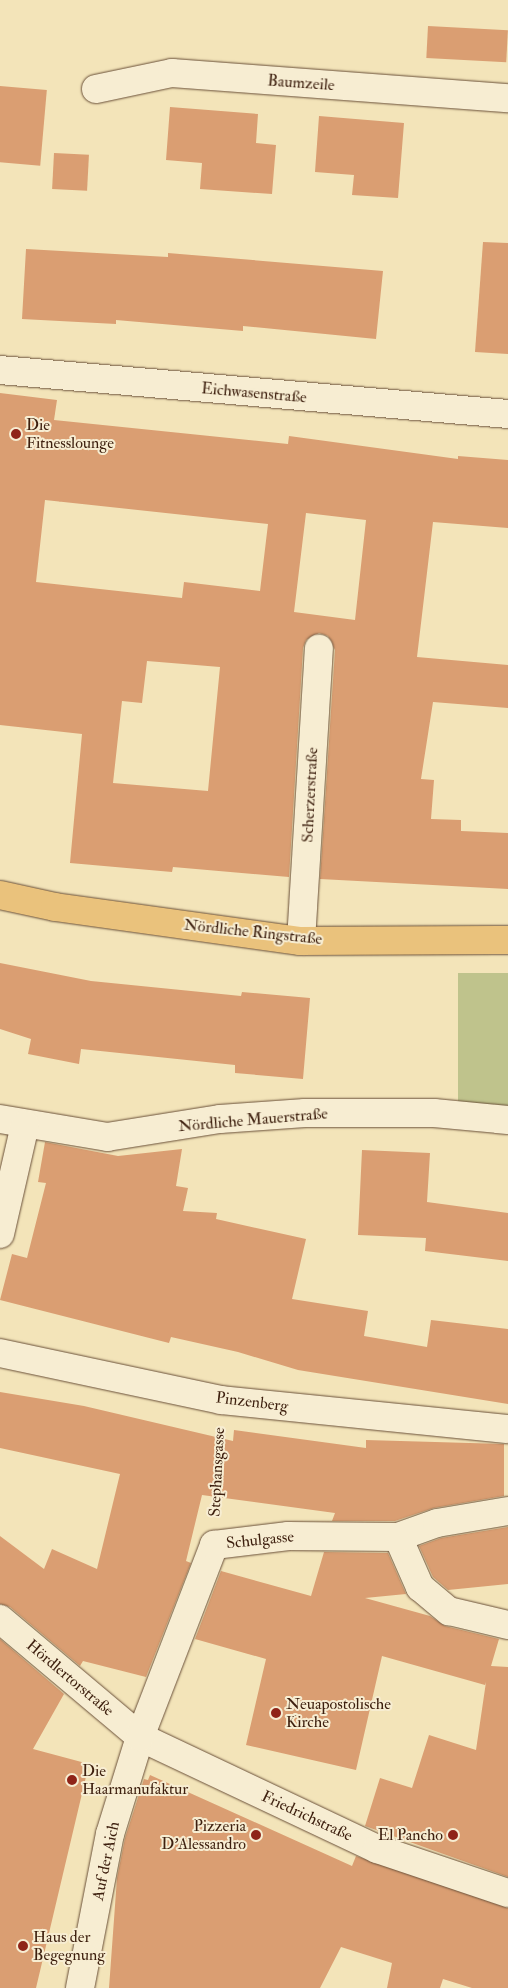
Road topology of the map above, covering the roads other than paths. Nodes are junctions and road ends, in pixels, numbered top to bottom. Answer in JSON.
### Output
{"nodes":[{"id":1,"x":96,"y":89,"type":"dead end"},
{"id":2,"x":508,"y":98,"type":"edge"},
{"id":3,"x":0,"y":370,"type":"edge"},
{"id":4,"x":508,"y":414,"type":"edge"},
{"id":5,"x":318,"y":649,"type":"dead end"},
{"id":6,"x":0,"y":895,"type":"edge"},
{"id":7,"x":301,"y":940,"type":"junction"},
{"id":8,"x":508,"y":940,"type":"edge"},
{"id":9,"x":508,"y":1120,"type":"edge"},
{"id":10,"x":12,"y":1122,"type":"edge"},
{"id":11,"x":0,"y":1234,"type":"edge"},
{"id":12,"x":0,"y":1353,"type":"edge"},
{"id":13,"x":508,"y":1429,"type":"edge"},
{"id":14,"x":508,"y":1511,"type":"edge"},
{"id":15,"x":398,"y":1537,"type":"junction"},
{"id":16,"x":0,"y":1619,"type":"edge"},
{"id":17,"x":508,"y":1625,"type":"edge"},
{"id":18,"x":140,"y":1737,"type":"junction"},
{"id":19,"x":508,"y":1893,"type":"edge"},
{"id":20,"x":80,"y":1988,"type":"edge"}],
"edges":[{"from":1,"to":2,"type":"street","name":"Baumzeile"},
{"from":3,"to":4,"type":"street","name":"Eichwasenstraße"},
{"from":5,"to":7,"type":"street","name":"Scherzerstraße"},
{"from":6,"to":7,"type":"main road","name":"Nördliche Ringstraße"},
{"from":7,"to":8,"type":"main road","name":"Nördliche Ringstraße"},
{"from":9,"to":10,"type":"street","name":"Nördliche Mauerstraße"},
{"from":10,"to":11,"type":"street"},
{"from":12,"to":13,"type":"street","name":"Pinzenberg"},
{"from":14,"to":15,"type":"street","name":"Schulgasse"},
{"from":15,"to":17,"type":"street"},
{"from":15,"to":18,"type":"street","name":"Schulgasse"},
{"from":16,"to":18,"type":"street","name":"Hördlertorstraße"},
{"from":18,"to":19,"type":"street","name":"Friedrichstraße"},
{"from":18,"to":20,"type":"street","name":"Auf der Aich"}]}
